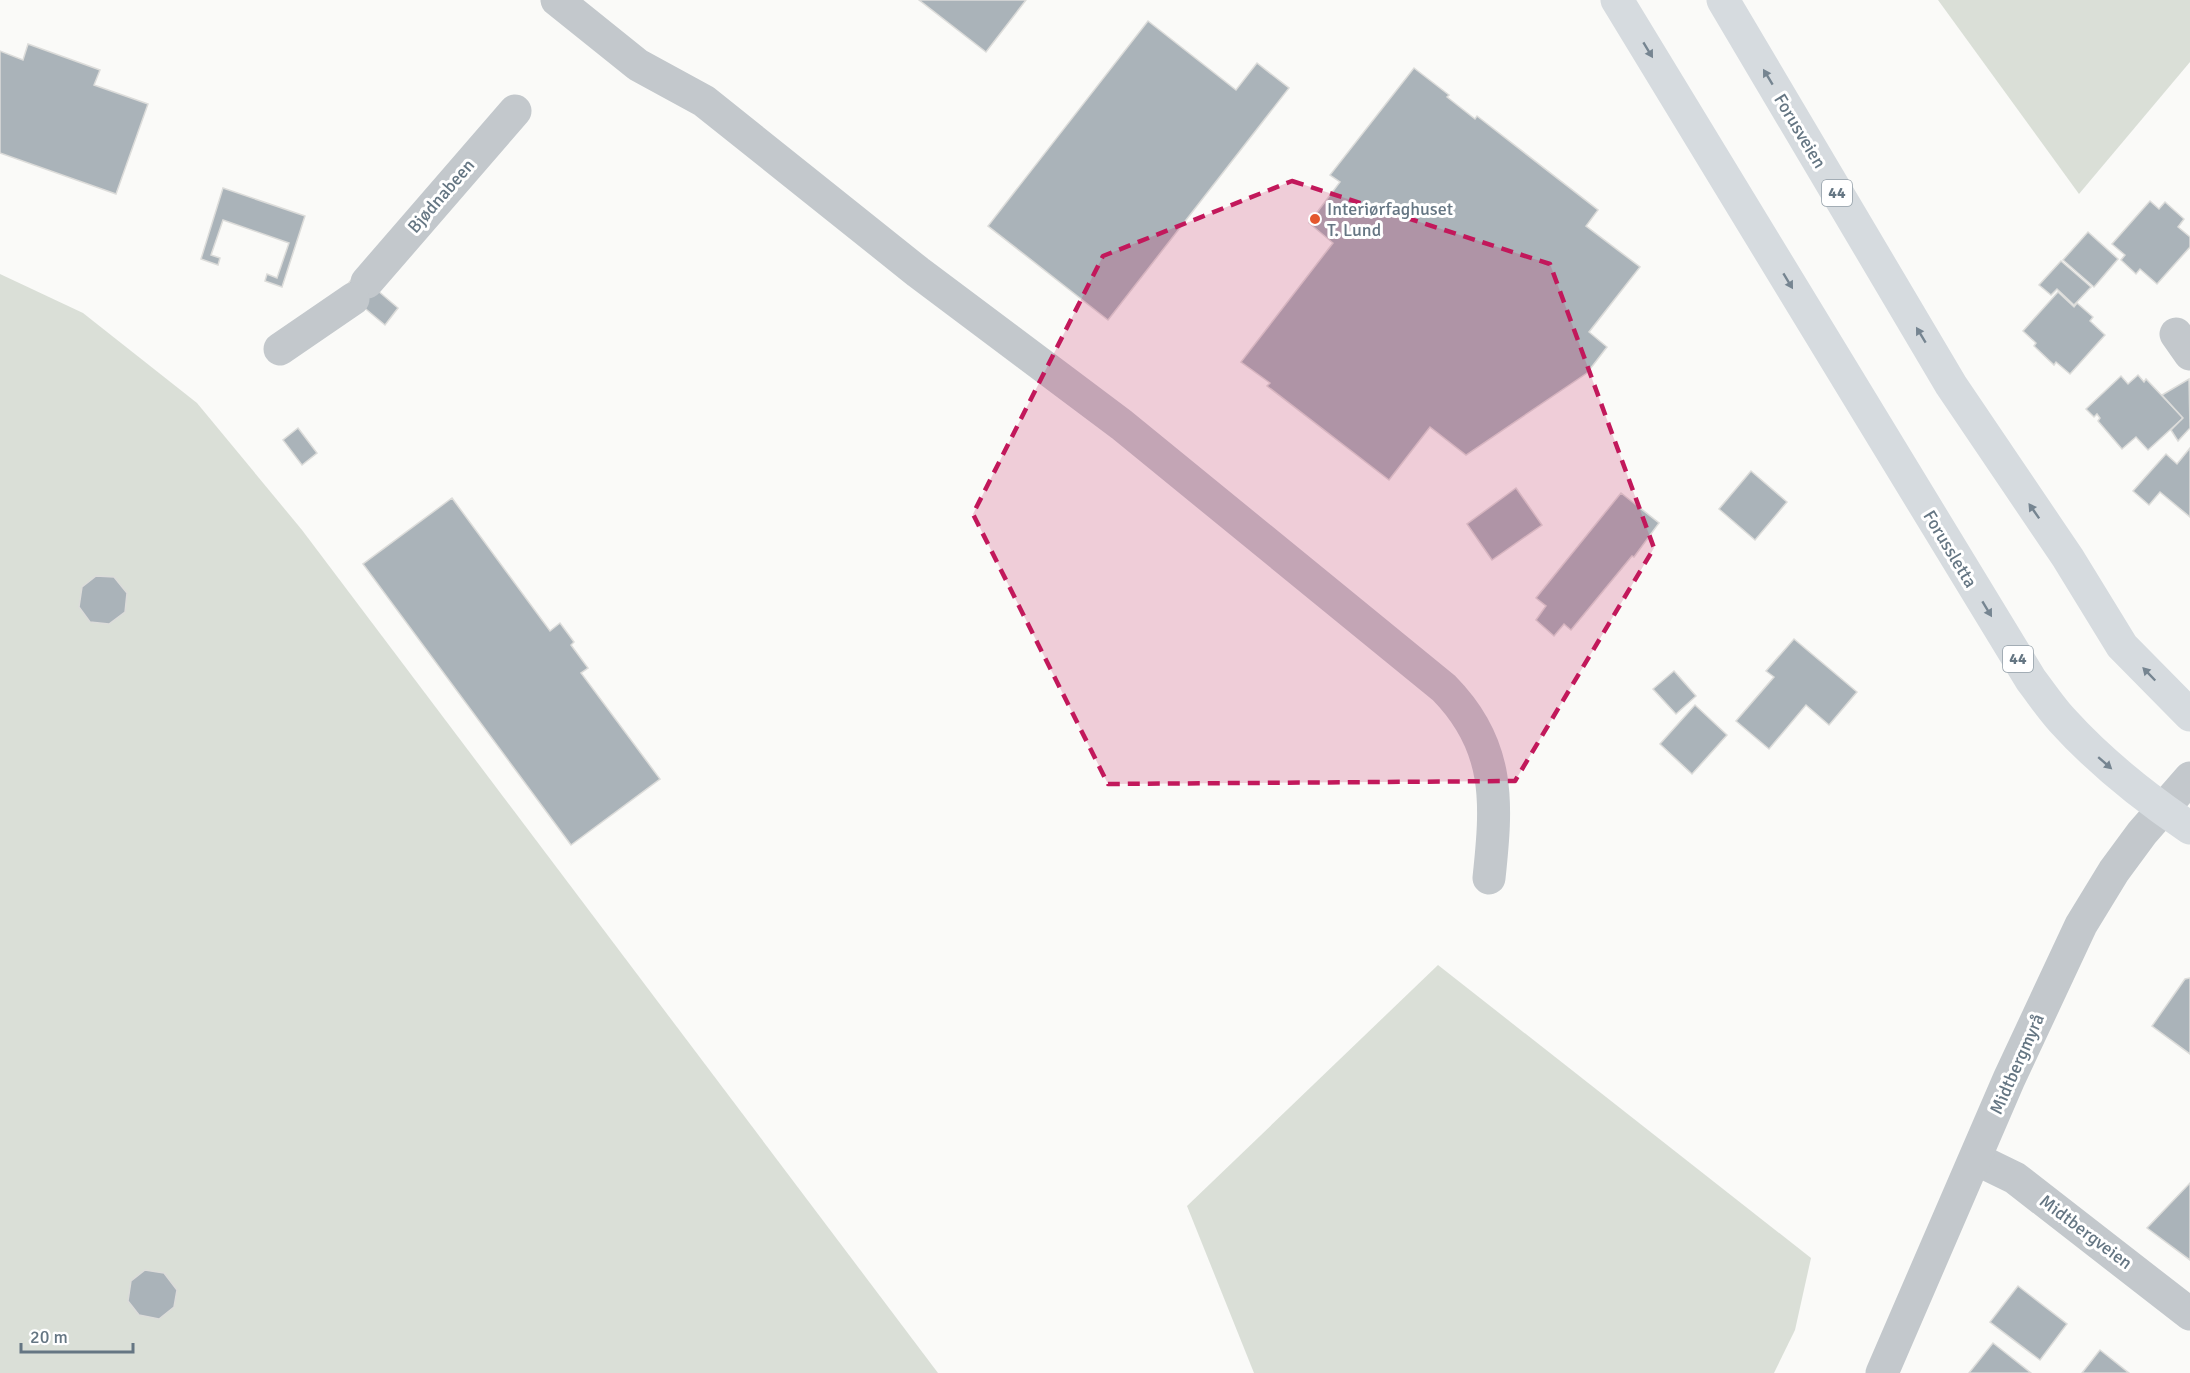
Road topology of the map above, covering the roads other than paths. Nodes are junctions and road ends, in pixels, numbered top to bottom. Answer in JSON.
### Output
{"nodes":[{"id":1,"x":1617,"y":0,"type":"edge"},
{"id":2,"x":1723,"y":0,"type":"edge"},
{"id":3,"x":561,"y":1,"type":"edge"},
{"id":4,"x":515,"y":111,"type":"dead end"},
{"id":5,"x":280,"y":349,"type":"dead end"},
{"id":6,"x":2190,"y":715,"type":"edge"},
{"id":7,"x":2190,"y":778,"type":"edge"},
{"id":8,"x":2162,"y":809,"type":"junction"},
{"id":9,"x":2190,"y":828,"type":"edge"},
{"id":10,"x":1489,"y":878,"type":"dead end"},
{"id":11,"x":1976,"y":1159,"type":"junction"},
{"id":12,"x":2190,"y":1314,"type":"edge"},
{"id":13,"x":1882,"y":1373,"type":"edge"}],
"edges":[{"from":1,"to":8,"type":"main road","name":"Forussletta","number":"44","one_way":true},
{"from":6,"to":2,"type":"main road","name":"Forusveien","number":"44","one_way":true},
{"from":3,"to":10,"type":"street"},
{"from":4,"to":5,"type":"street","name":"Bjødnabeen"},
{"from":7,"to":8,"type":"street","name":"Midtbergmyrå"},
{"from":8,"to":9,"type":"main road","name":"Forussletta","number":"44"},
{"from":8,"to":11,"type":"street","name":"Midtbergmyrå"},
{"from":11,"to":12,"type":"street","name":"Midtbergveien"},
{"from":11,"to":13,"type":"street","name":"Midtbergmyrå"}]}
